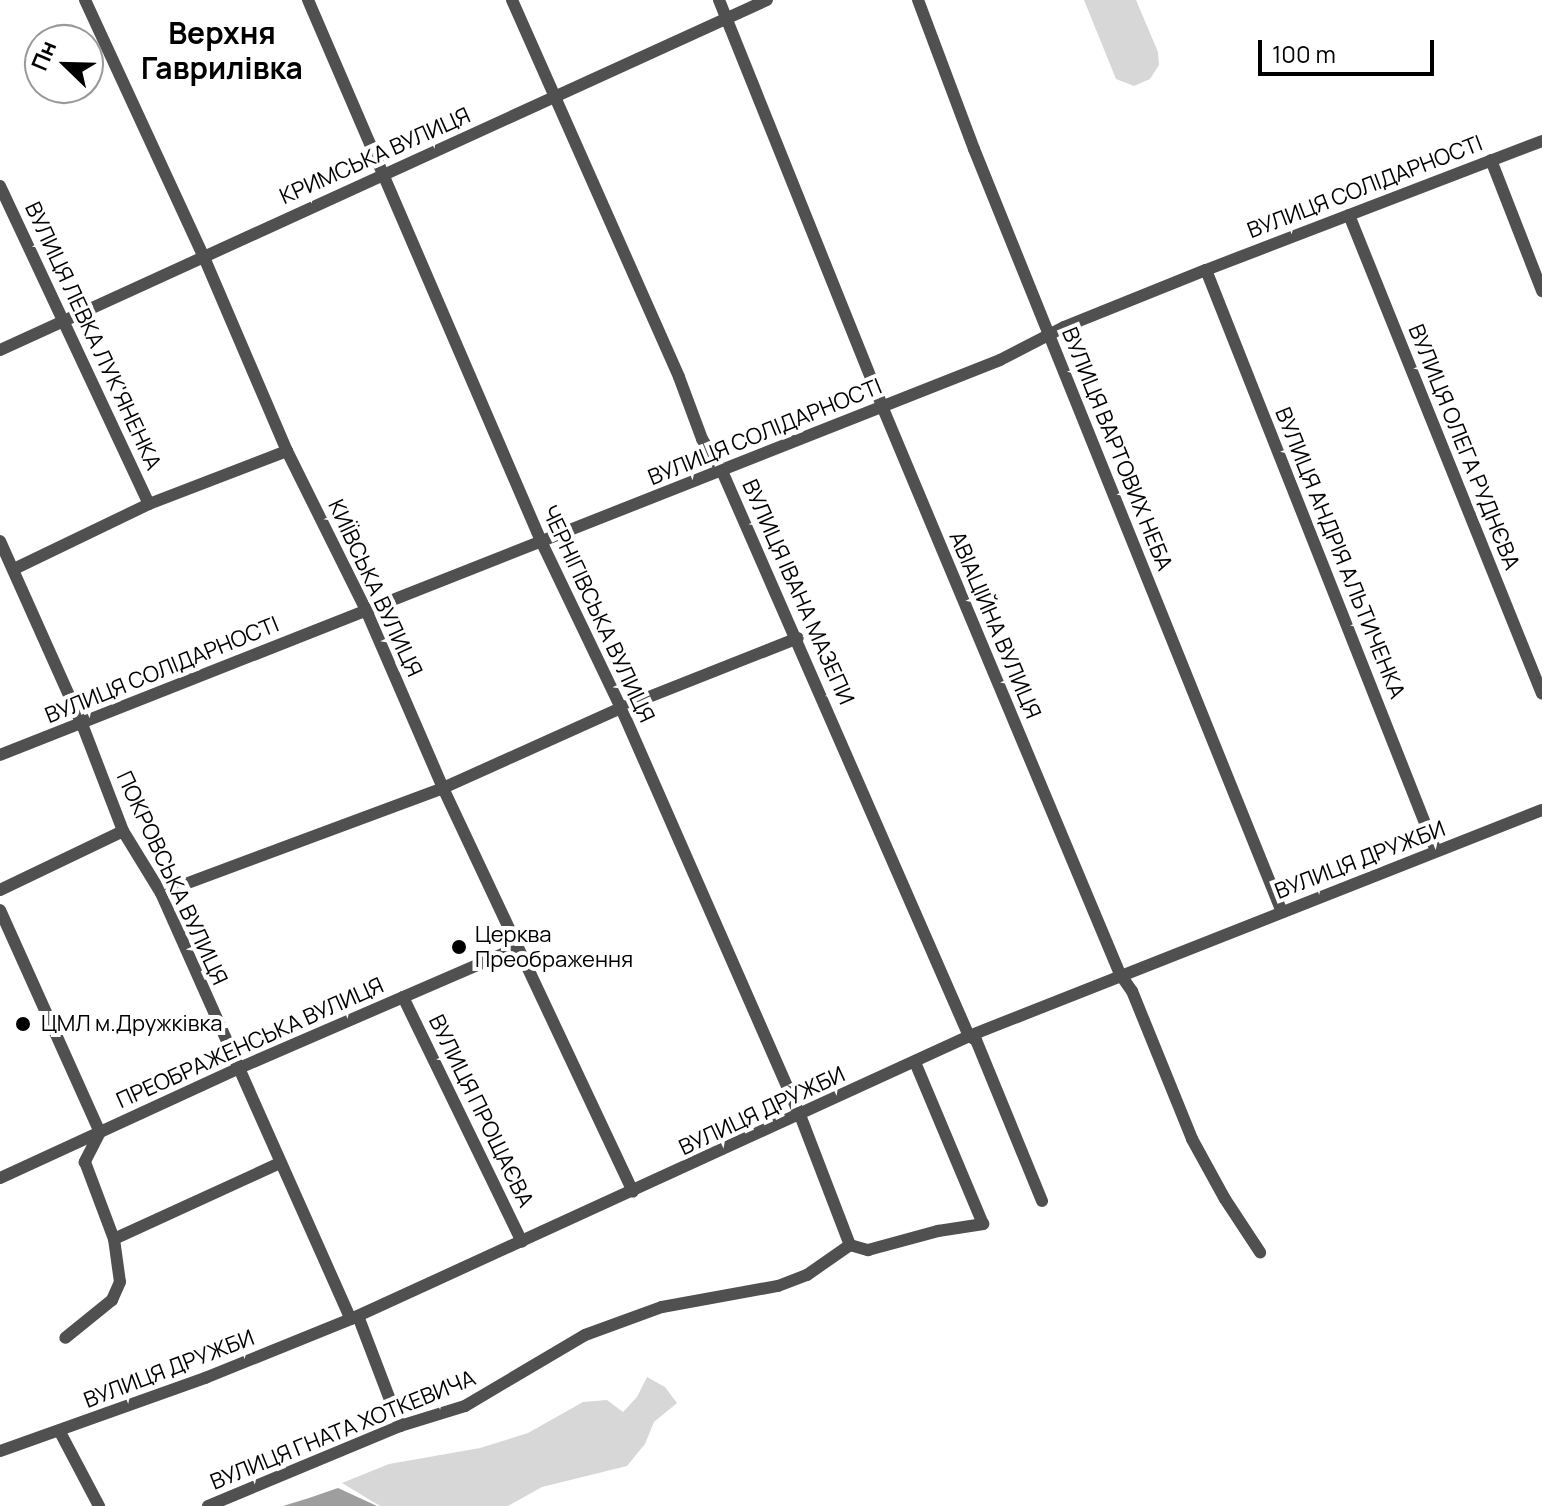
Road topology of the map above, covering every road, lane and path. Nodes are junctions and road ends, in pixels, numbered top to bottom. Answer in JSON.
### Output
{"nodes":[{"id":1,"x":85,"y":0,"type":"edge"},
{"id":2,"x":308,"y":0,"type":"edge"},
{"id":3,"x":512,"y":0,"type":"edge"},
{"id":4,"x":719,"y":0,"type":"edge"},
{"id":5,"x":767,"y":0,"type":"edge"},
{"id":6,"x":918,"y":0,"type":"edge"},
{"id":7,"x":726,"y":17,"type":"junction"},
{"id":8,"x":554,"y":97,"type":"junction"},
{"id":9,"x":1542,"y":141,"type":"edge"},
{"id":10,"x":1491,"y":160,"type":"junction"},
{"id":11,"x":383,"y":174,"type":"junction"},
{"id":12,"x":0,"y":186,"type":"edge"},
{"id":13,"x":1349,"y":215,"type":"junction"},
{"id":14,"x":203,"y":255,"type":"junction"},
{"id":15,"x":1206,"y":270,"type":"junction"},
{"id":16,"x":1542,"y":291,"type":"edge"},
{"id":17,"x":62,"y":319,"type":"junction"},
{"id":18,"x":1049,"y":334,"type":"junction"},
{"id":19,"x":0,"y":350,"type":"edge"},
{"id":20,"x":882,"y":406,"type":"junction"},
{"id":21,"x":287,"y":451,"type":"junction"},
{"id":22,"x":722,"y":471,"type":"junction"},
{"id":23,"x":149,"y":504,"type":"junction"},
{"id":24,"x":0,"y":541,"type":"edge"},
{"id":25,"x":541,"y":541,"type":"junction"},
{"id":26,"x":14,"y":569,"type":"junction"},
{"id":27,"x":366,"y":610,"type":"junction"},
{"id":28,"x":798,"y":638,"type":"junction"},
{"id":29,"x":1542,"y":694,"type":"edge"},
{"id":30,"x":621,"y":708,"type":"junction"},
{"id":31,"x":82,"y":724,"type":"junction"},
{"id":32,"x":0,"y":755,"type":"edge"},
{"id":33,"x":443,"y":788,"type":"junction"},
{"id":34,"x":1542,"y":810,"type":"edge"},
{"id":35,"x":123,"y":831,"type":"junction"},
{"id":36,"x":1436,"y":851,"type":"junction"},
{"id":37,"x":0,"y":890,"type":"edge"},
{"id":38,"x":161,"y":893,"type":"junction"},
{"id":39,"x":0,"y":910,"type":"edge"},
{"id":40,"x":1282,"y":912,"type":"junction"},
{"id":41,"x":517,"y":948,"type":"junction"},
{"id":42,"x":1120,"y":974,"type":"junction"},
{"id":43,"x":403,"y":997,"type":"junction"},
{"id":44,"x":969,"y":1036,"type":"junction"},
{"id":45,"x":915,"y":1062,"type":"junction"},
{"id":46,"x":237,"y":1069,"type":"junction"},
{"id":47,"x":800,"y":1115,"type":"junction"},
{"id":48,"x":100,"y":1132,"type":"junction"},
{"id":49,"x":280,"y":1163,"type":"junction"},
{"id":50,"x":0,"y":1178,"type":"edge"},
{"id":51,"x":633,"y":1192,"type":"junction"},
{"id":52,"x":1042,"y":1201,"type":"dead end"},
{"id":53,"x":114,"y":1239,"type":"junction"},
{"id":54,"x":522,"y":1242,"type":"junction"},
{"id":55,"x":850,"y":1245,"type":"junction"},
{"id":56,"x":1260,"y":1252,"type":"dead end"},
{"id":57,"x":354,"y":1317,"type":"junction"},
{"id":58,"x":65,"y":1338,"type":"dead end"},
{"id":59,"x":400,"y":1426,"type":"junction"},
{"id":60,"x":60,"y":1432,"type":"junction"},
{"id":61,"x":0,"y":1451,"type":"edge"},
{"id":62,"x":99,"y":1506,"type":"edge"},
{"id":63,"x":208,"y":1506,"type":"edge"}],
"edges":[{"from":1,"to":14,"type":"street","name":"КИЇВСЬКА ВУЛИЦЯ"},
{"from":2,"to":11,"type":"street","name":"ЧЕРНІГІВСЬКА ВУЛИЦЯ"},
{"from":3,"to":8,"type":"street","name":"ВУЛИЦЯ ІВАНА МАЗЕПИ"},
{"from":4,"to":7,"type":"street","name":"АВІАЦІЙНА ВУЛИЦЯ"},
{"from":5,"to":7,"type":"street","name":"КРИМСЬКА ВУЛИЦЯ"},
{"from":6,"to":18,"type":"street","name":"ВУЛИЦЯ ВАРТОВИХ НЕБА"},
{"from":7,"to":8,"type":"street","name":"КРИМСЬКА ВУЛИЦЯ"},
{"from":7,"to":20,"type":"street","name":"АВІАЦІЙНА ВУЛИЦЯ"},
{"from":8,"to":11,"type":"street","name":"КРИМСЬКА ВУЛИЦЯ"},
{"from":8,"to":22,"type":"street","name":"ВУЛИЦЯ ІВАНА МАЗЕПИ"},
{"from":9,"to":10,"type":"street","name":"ВУЛИЦЯ СОЛІДАРНОСТІ"},
{"from":10,"to":13,"type":"street","name":"ВУЛИЦЯ СОЛІДАРНОСТІ"},
{"from":10,"to":16,"type":"street"},
{"from":11,"to":14,"type":"street","name":"КРИМСЬКА ВУЛИЦЯ"},
{"from":11,"to":25,"type":"street","name":"ЧЕРНІГІВСЬКА ВУЛИЦЯ"},
{"from":12,"to":17,"type":"street","name":"ВУЛИЦЯ ЛЕВКА ЛУК'ЯНЕНКА"},
{"from":13,"to":15,"type":"street","name":"ВУЛИЦЯ СОЛІДАРНОСТІ"},
{"from":13,"to":29,"type":"street","name":"ВУЛИЦЯ ОЛЕГА РУДНЄВА"},
{"from":14,"to":17,"type":"street","name":"КРИМСЬКА ВУЛИЦЯ"},
{"from":14,"to":21,"type":"street","name":"КИЇВСЬКА ВУЛИЦЯ"},
{"from":15,"to":18,"type":"street","name":"ВУЛИЦЯ СОЛІДАРНОСТІ"},
{"from":15,"to":36,"type":"street","name":"ВУЛИЦЯ АНДРІЯ АЛЬТИЧЕНКА"},
{"from":17,"to":19,"type":"street","name":"КРИМСЬКА ВУЛИЦЯ"},
{"from":17,"to":23,"type":"street","name":"ВУЛИЦЯ ЛЕВКА ЛУК'ЯНЕНКА"},
{"from":18,"to":20,"type":"street","name":"ВУЛИЦЯ СОЛІДАРНОСТІ"},
{"from":18,"to":40,"type":"street","name":"ВУЛИЦЯ ВАРТОВИХ НЕБА"},
{"from":20,"to":22,"type":"street","name":"ВУЛИЦЯ СОЛІДАРНОСТІ"},
{"from":20,"to":42,"type":"street","name":"АВІАЦІЙНА ВУЛИЦЯ"},
{"from":21,"to":23,"type":"street"},
{"from":21,"to":27,"type":"street","name":"КИЇВСЬКА ВУЛИЦЯ"},
{"from":22,"to":25,"type":"street","name":"ВУЛИЦЯ СОЛІДАРНОСТІ"},
{"from":22,"to":28,"type":"street","name":"ВУЛИЦЯ ІВАНА МАЗЕПИ"},
{"from":23,"to":26,"type":"street"},
{"from":24,"to":26,"type":"street","name":"ПОКРОВСЬКА ВУЛИЦЯ"},
{"from":25,"to":27,"type":"street","name":"ВУЛИЦЯ СОЛІДАРНОСТІ"},
{"from":25,"to":30,"type":"street","name":"ЧЕРНІГІВСЬКА ВУЛИЦЯ"},
{"from":26,"to":31,"type":"street","name":"ПОКРОВСЬКА ВУЛИЦЯ"},
{"from":27,"to":31,"type":"street","name":"ВУЛИЦЯ СОЛІДАРНОСТІ"},
{"from":27,"to":33,"type":"street","name":"КИЇВСЬКА ВУЛИЦЯ"},
{"from":28,"to":30,"type":"street"},
{"from":28,"to":44,"type":"street","name":"ВУЛИЦЯ ІВАНА МАЗЕПИ"},
{"from":30,"to":33,"type":"street"},
{"from":30,"to":47,"type":"street","name":"ЧЕРНІГІВСЬКА ВУЛИЦЯ"},
{"from":31,"to":32,"type":"street","name":"ВУЛИЦЯ СОЛІДАРНОСТІ"},
{"from":31,"to":35,"type":"street","name":"ПОКРОВСЬКА ВУЛИЦЯ"},
{"from":33,"to":38,"type":"street"},
{"from":33,"to":41,"type":"street","name":"КИЇВСЬКА ВУЛИЦЯ"},
{"from":34,"to":36,"type":"street","name":"ВУЛИЦЯ ДРУЖБИ"},
{"from":35,"to":37,"type":"street"},
{"from":35,"to":38,"type":"street","name":"ПОКРОВСЬКА ВУЛИЦЯ"},
{"from":36,"to":40,"type":"street","name":"ВУЛИЦЯ ДРУЖБИ"},
{"from":38,"to":46,"type":"street","name":"ПОКРОВСЬКА ВУЛИЦЯ"},
{"from":39,"to":48,"type":"street"},
{"from":40,"to":42,"type":"street","name":"ВУЛИЦЯ ДРУЖБИ"},
{"from":41,"to":43,"type":"street","name":"ПРЕОБРАЖЕНСЬКА ВУЛИЦЯ"},
{"from":41,"to":51,"type":"street","name":"КИЇВСЬКА ВУЛИЦЯ"},
{"from":42,"to":44,"type":"street","name":"ВУЛИЦЯ ДРУЖБИ"},
{"from":42,"to":56,"type":"street","name":"АВІАЦІЙНА ВУЛИЦЯ"},
{"from":43,"to":46,"type":"street","name":"ПРЕОБРАЖЕНСЬКА ВУЛИЦЯ"},
{"from":43,"to":54,"type":"street","name":"ВУЛИЦЯ ПРОЩАЄВА"},
{"from":44,"to":45,"type":"street","name":"ВУЛИЦЯ ДРУЖБИ"},
{"from":44,"to":52,"type":"street","name":"ВУЛИЦЯ ІВАНА МАЗЕПИ"},
{"from":45,"to":47,"type":"street","name":"ВУЛИЦЯ ДРУЖБИ"},
{"from":45,"to":55,"type":"street"},
{"from":46,"to":48,"type":"street","name":"ПРЕОБРАЖЕНСЬКА ВУЛИЦЯ"},
{"from":46,"to":49,"type":"street","name":"ПОКРОВСЬКА ВУЛИЦЯ"},
{"from":47,"to":51,"type":"street","name":"ВУЛИЦЯ ДРУЖБИ"},
{"from":47,"to":55,"type":"street","name":"ЧЕРНІГІВСЬКА ВУЛИЦЯ"},
{"from":48,"to":50,"type":"street","name":"ПРЕОБРАЖЕНСЬКА ВУЛИЦЯ"},
{"from":48,"to":53,"type":"street"},
{"from":49,"to":53,"type":"street"},
{"from":49,"to":57,"type":"street","name":"ПОКРОВСЬКА ВУЛИЦЯ"},
{"from":51,"to":54,"type":"street","name":"ВУЛИЦЯ ДРУЖБИ"},
{"from":53,"to":58,"type":"street"},
{"from":54,"to":57,"type":"street","name":"ВУЛИЦЯ ДРУЖБИ"},
{"from":55,"to":59,"type":"street","name":"ВУЛИЦЯ ГНАТА ХОТКЕВИЧА"},
{"from":57,"to":59,"type":"street","name":"ПОКРОВСЬКА ВУЛИЦЯ"},
{"from":57,"to":60,"type":"street","name":"ВУЛИЦЯ ДРУЖБИ"},
{"from":59,"to":63,"type":"street","name":"ВУЛИЦЯ ГНАТА ХОТКЕВИЧА"},
{"from":60,"to":61,"type":"street","name":"ВУЛИЦЯ ДРУЖБИ"},
{"from":60,"to":62,"type":"street"}]}
